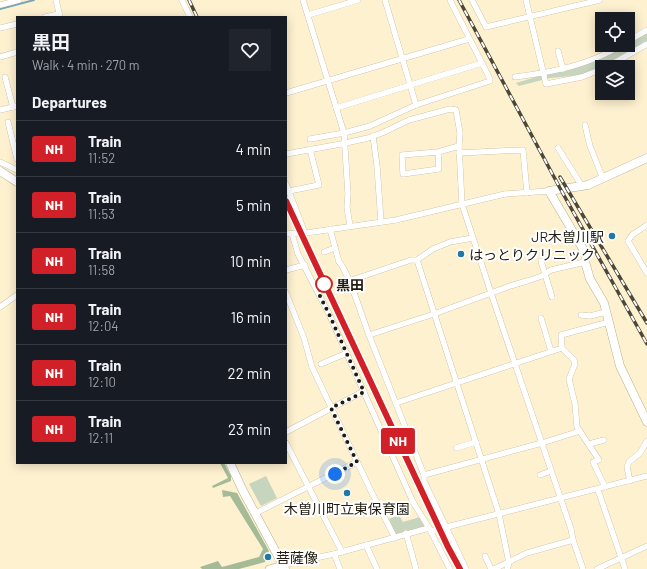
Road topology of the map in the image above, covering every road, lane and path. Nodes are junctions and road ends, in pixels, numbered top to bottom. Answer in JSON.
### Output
{"nodes":[{"id":1,"x":18,"y":0,"type":"edge"},
{"id":2,"x":56,"y":0,"type":"edge"},
{"id":3,"x":182,"y":0,"type":"edge"},
{"id":4,"x":304,"y":0,"type":"edge"},
{"id":5,"x":358,"y":0,"type":"edge"},
{"id":6,"x":385,"y":0,"type":"edge"},
{"id":7,"x":450,"y":0,"type":"edge"},
{"id":8,"x":472,"y":0,"type":"edge"},
{"id":9,"x":526,"y":0,"type":"edge"},
{"id":10,"x":596,"y":1,"type":"edge"},
{"id":11,"x":0,"y":5,"type":"edge"},
{"id":12,"x":60,"y":15,"type":"edge"},
{"id":13,"x":308,"y":15,"type":"junction"},
{"id":14,"x":190,"y":16,"type":"edge"},
{"id":15,"x":530,"y":17,"type":"junction"},
{"id":16,"x":16,"y":24,"type":"edge"},
{"id":17,"x":0,"y":28,"type":"edge"},
{"id":18,"x":647,"y":30,"type":"edge"},
{"id":19,"x":635,"y":37,"type":"edge"},
{"id":20,"x":469,"y":39,"type":"junction"},
{"id":21,"x":647,"y":44,"type":"edge"},
{"id":22,"x":558,"y":51,"type":"dead end"},
{"id":23,"x":16,"y":52,"type":"edge"},
{"id":24,"x":609,"y":52,"type":"edge"},
{"id":25,"x":0,"y":57,"type":"edge"},
{"id":26,"x":403,"y":58,"type":"junction"},
{"id":27,"x":619,"y":60,"type":"edge"},
{"id":28,"x":482,"y":63,"type":"junction"},
{"id":29,"x":563,"y":69,"type":"junction"},
{"id":30,"x":595,"y":72,"type":"edge"},
{"id":31,"x":543,"y":73,"type":"junction"},
{"id":32,"x":5,"y":77,"type":"dead end"},
{"id":33,"x":515,"y":77,"type":"dead end"},
{"id":34,"x":328,"y":81,"type":"junction"},
{"id":35,"x":411,"y":85,"type":"junction"},
{"id":36,"x":287,"y":93,"type":"edge"},
{"id":37,"x":416,"y":105,"type":"junction"},
{"id":38,"x":15,"y":107,"type":"edge"},
{"id":39,"x":336,"y":108,"type":"junction"},
{"id":40,"x":0,"y":110,"type":"edge"},
{"id":41,"x":8,"y":122,"type":"dead end"},
{"id":42,"x":586,"y":125,"type":"dead end"},
{"id":43,"x":344,"y":133,"type":"junction"},
{"id":44,"x":373,"y":136,"type":"junction"},
{"id":45,"x":310,"y":139,"type":"dead end"},
{"id":46,"x":346,"y":143,"type":"junction"},
{"id":47,"x":458,"y":146,"type":"junction"},
{"id":48,"x":558,"y":148,"type":"dead end"},
{"id":49,"x":310,"y":149,"type":"junction"},
{"id":50,"x":438,"y":152,"type":"junction"},
{"id":51,"x":459,"y":153,"type":"junction"},
{"id":52,"x":287,"y":154,"type":"edge"},
{"id":53,"x":16,"y":155,"type":"edge"},
{"id":54,"x":647,"y":158,"type":"edge"},
{"id":55,"x":0,"y":162,"type":"edge"},
{"id":56,"x":0,"y":170,"type":"edge"},
{"id":57,"x":16,"y":170,"type":"edge"},
{"id":58,"x":602,"y":179,"type":"junction"},
{"id":59,"x":16,"y":181,"type":"edge"},
{"id":60,"x":287,"y":186,"type":"edge"},
{"id":61,"x":582,"y":186,"type":"junction"},
{"id":62,"x":289,"y":191,"type":"junction"},
{"id":63,"x":549,"y":191,"type":"junction"},
{"id":64,"x":526,"y":193,"type":"junction"},
{"id":65,"x":462,"y":204,"type":"junction"},
{"id":66,"x":380,"y":222,"type":"junction"},
{"id":67,"x":647,"y":225,"type":"edge"},
{"id":68,"x":350,"y":226,"type":"junction"},
{"id":69,"x":330,"y":229,"type":"junction"},
{"id":70,"x":305,"y":233,"type":"junction"},
{"id":71,"x":289,"y":234,"type":"edge"},
{"id":72,"x":473,"y":238,"type":"junction"},
{"id":73,"x":336,"y":248,"type":"junction"},
{"id":74,"x":324,"y":252,"type":"dead end"},
{"id":75,"x":417,"y":260,"type":"junction"},
{"id":76,"x":541,"y":261,"type":"dead end"},
{"id":77,"x":585,"y":262,"type":"junction"},
{"id":78,"x":305,"y":265,"type":"junction"},
{"id":79,"x":287,"y":270,"type":"edge"},
{"id":80,"x":647,"y":273,"type":"edge"},
{"id":81,"x":545,"y":274,"type":"junction"},
{"id":82,"x":349,"y":281,"type":"junction"},
{"id":83,"x":491,"y":293,"type":"junction"},
{"id":84,"x":16,"y":296,"type":"edge"},
{"id":85,"x":287,"y":296,"type":"edge"},
{"id":86,"x":552,"y":297,"type":"dead end"},
{"id":87,"x":0,"y":307,"type":"edge"},
{"id":88,"x":606,"y":312,"type":"junction"},
{"id":89,"x":434,"y":314,"type":"junction"},
{"id":90,"x":581,"y":315,"type":"dead end"},
{"id":91,"x":541,"y":318,"type":"dead end"},
{"id":92,"x":609,"y":322,"type":"junction"},
{"id":93,"x":369,"y":335,"type":"junction"},
{"id":94,"x":562,"y":348,"type":"junction"},
{"id":95,"x":551,"y":351,"type":"junction"},
{"id":96,"x":347,"y":353,"type":"junction"},
{"id":97,"x":515,"y":362,"type":"junction"},
{"id":98,"x":321,"y":364,"type":"dead end"},
{"id":99,"x":457,"y":382,"type":"junction"},
{"id":100,"x":364,"y":392,"type":"junction"},
{"id":101,"x":396,"y":403,"type":"junction"},
{"id":102,"x":331,"y":408,"type":"junction"},
{"id":103,"x":647,"y":422,"type":"edge"},
{"id":104,"x":287,"y":431,"type":"edge"},
{"id":105,"x":580,"y":431,"type":"junction"},
{"id":106,"x":604,"y":440,"type":"dead end"},
{"id":107,"x":647,"y":441,"type":"edge"},
{"id":108,"x":476,"y":442,"type":"junction"},
{"id":109,"x":542,"y":443,"type":"junction"},
{"id":110,"x":589,"y":444,"type":"junction"},
{"id":111,"x":287,"y":445,"type":"edge"},
{"id":112,"x":456,"y":448,"type":"dead end"},
{"id":113,"x":482,"y":459,"type":"junction"},
{"id":114,"x":357,"y":462,"type":"junction"},
{"id":115,"x":230,"y":464,"type":"edge"},
{"id":116,"x":551,"y":471,"type":"junction"},
{"id":117,"x":424,"y":475,"type":"junction"},
{"id":118,"x":540,"y":475,"type":"dead end"},
{"id":119,"x":647,"y":476,"type":"edge"},
{"id":120,"x":630,"y":481,"type":"junction"},
{"id":121,"x":308,"y":487,"type":"junction"},
{"id":122,"x":605,"y":487,"type":"junction"},
{"id":123,"x":598,"y":490,"type":"junction"},
{"id":124,"x":560,"y":499,"type":"junction"},
{"id":125,"x":256,"y":513,"type":"junction"},
{"id":126,"x":499,"y":514,"type":"junction"},
{"id":127,"x":446,"y":526,"type":"junction"},
{"id":128,"x":430,"y":529,"type":"junction"},
{"id":129,"x":406,"y":533,"type":"junction"},
{"id":130,"x":395,"y":538,"type":"junction"},
{"id":131,"x":573,"y":540,"type":"junction"},
{"id":132,"x":366,"y":545,"type":"junction"},
{"id":133,"x":647,"y":546,"type":"edge"},
{"id":134,"x":342,"y":552,"type":"junction"},
{"id":135,"x":334,"y":554,"type":"junction"},
{"id":136,"x":485,"y":556,"type":"dead end"},
{"id":137,"x":621,"y":558,"type":"junction"},
{"id":138,"x":508,"y":566,"type":"edge"},
{"id":139,"x":284,"y":567,"type":"edge"},
{"id":140,"x":269,"y":569,"type":"edge"},
{"id":141,"x":340,"y":569,"type":"edge"},
{"id":142,"x":377,"y":569,"type":"edge"},
{"id":143,"x":416,"y":569,"type":"edge"},
{"id":144,"x":450,"y":569,"type":"edge"},
{"id":145,"x":466,"y":569,"type":"edge"},
{"id":146,"x":491,"y":569,"type":"edge"},
{"id":147,"x":494,"y":569,"type":"edge"},
{"id":148,"x":584,"y":569,"type":"edge"},
{"id":149,"x":597,"y":569,"type":"edge"},
{"id":150,"x":625,"y":569,"type":"edge"}],
"edges":[{"from":1,"to":11,"type":"street"},
{"from":2,"to":12,"type":"street"},
{"from":3,"to":14,"type":"street"},
{"from":4,"to":13,"type":"street"},
{"from":5,"to":13,"type":"street"},
{"from":6,"to":26,"type":"street"},
{"from":7,"to":20,"type":"street"},
{"from":8,"to":15,"type":"street"},
{"from":9,"to":15,"type":"street"},
{"from":10,"to":15,"type":"street"},
{"from":13,"to":34,"type":"street"},
{"from":15,"to":31,"type":"street"},
{"from":16,"to":17,"type":"street"},
{"from":18,"to":19,"type":"street"},
{"from":20,"to":26,"type":"street"},
{"from":20,"to":28,"type":"street"},
{"from":21,"to":27,"type":"street"},
{"from":22,"to":29,"type":"street"},
{"from":23,"to":25,"type":"street"},
{"from":24,"to":29,"type":"street"},
{"from":26,"to":34,"type":"street"},
{"from":26,"to":35,"type":"street"},
{"from":28,"to":35,"type":"street"},
{"from":28,"to":37,"type":"street"},
{"from":29,"to":31,"type":"street"},
{"from":30,"to":31,"type":"street"},
{"from":31,"to":33,"type":"street"},
{"from":32,"to":38,"type":"street"},
{"from":34,"to":36,"type":"street"},
{"from":34,"to":39,"type":"street"},
{"from":35,"to":37,"type":"street"},
{"from":35,"to":39,"type":"street"},
{"from":37,"to":43,"type":"street"},
{"from":38,"to":40,"type":"street"},
{"from":39,"to":43,"type":"street"},
{"from":41,"to":53,"type":"street"},
{"from":42,"to":58,"type":"street"},
{"from":43,"to":45,"type":"street"},
{"from":43,"to":46,"type":"street"},
{"from":44,"to":46,"type":"street"},
{"from":44,"to":47,"type":"street"},
{"from":44,"to":66,"type":"street"},
{"from":46,"to":49,"type":"street"},
{"from":46,"to":68,"type":"street"},
{"from":47,"to":50,"type":"street"},
{"from":47,"to":51,"type":"street"},
{"from":48,"to":61,"type":"street"},
{"from":49,"to":52,"type":"street"},
{"from":49,"to":62,"type":"street"},
{"from":50,"to":50,"type":"street"},
{"from":51,"to":64,"type":"street"},
{"from":51,"to":65,"type":"street"},
{"from":54,"to":58,"type":"main road"},
{"from":55,"to":57,"type":"street"},
{"from":56,"to":59,"type":"main road"},
{"from":58,"to":61,"type":"main road"},
{"from":60,"to":62,"type":"street"},
{"from":61,"to":63,"type":"main road"},
{"from":62,"to":70,"type":"street"},
{"from":63,"to":64,"type":"street"},
{"from":63,"to":77,"type":"main road"},
{"from":64,"to":65,"type":"street"},
{"from":65,"to":66,"type":"street"},
{"from":65,"to":72,"type":"street"},
{"from":66,"to":68,"type":"street"},
{"from":67,"to":80,"type":"street"},
{"from":68,"to":69,"type":"street"},
{"from":69,"to":70,"type":"street"},
{"from":69,"to":73,"type":"street"},
{"from":70,"to":71,"type":"street"},
{"from":71,"to":78,"type":"street"},
{"from":72,"to":75,"type":"street"},
{"from":72,"to":83,"type":"street"},
{"from":73,"to":74,"type":"street"},
{"from":73,"to":82,"type":"street"},
{"from":75,"to":82,"type":"street"},
{"from":75,"to":89,"type":"street"},
{"from":76,"to":81,"type":"street"},
{"from":77,"to":81,"type":"street"},
{"from":77,"to":88,"type":"main road"},
{"from":78,"to":79,"type":"street"},
{"from":78,"to":96,"type":"street"},
{"from":81,"to":83,"type":"street"},
{"from":81,"to":86,"type":"street"},
{"from":82,"to":93,"type":"street"},
{"from":83,"to":89,"type":"street"},
{"from":83,"to":97,"type":"street"},
{"from":84,"to":87,"type":"street"},
{"from":85,"to":102,"type":"street"},
{"from":88,"to":90,"type":"street"},
{"from":88,"to":92,"type":"main road"},
{"from":89,"to":93,"type":"street"},
{"from":89,"to":99,"type":"street"},
{"from":91,"to":95,"type":"street"},
{"from":92,"to":94,"type":"street"},
{"from":92,"to":103,"type":"main road"},
{"from":93,"to":101,"type":"street"},
{"from":94,"to":95,"type":"street"},
{"from":94,"to":105,"type":"street"},
{"from":95,"to":97,"type":"street"},
{"from":96,"to":98,"type":"street"},
{"from":96,"to":100,"type":"street"},
{"from":97,"to":99,"type":"street"},
{"from":97,"to":109,"type":"street"},
{"from":99,"to":101,"type":"street"},
{"from":99,"to":108,"type":"street"},
{"from":100,"to":102,"type":"street"},
{"from":100,"to":128,"type":"street"},
{"from":101,"to":117,"type":"street"},
{"from":102,"to":104,"type":"street"},
{"from":102,"to":114,"type":"street"},
{"from":105,"to":109,"type":"street"},
{"from":105,"to":110,"type":"street"},
{"from":106,"to":110,"type":"street"},
{"from":107,"to":120,"type":"street"},
{"from":108,"to":112,"type":"street"},
{"from":108,"to":113,"type":"street"},
{"from":109,"to":113,"type":"street"},
{"from":109,"to":116,"type":"street"},
{"from":110,"to":122,"type":"street"},
{"from":111,"to":121,"type":"street"},
{"from":113,"to":117,"type":"street"},
{"from":113,"to":126,"type":"street"},
{"from":114,"to":121,"type":"street"},
{"from":114,"to":130,"type":"street"},
{"from":115,"to":125,"type":"main road"},
{"from":116,"to":118,"type":"street"},
{"from":116,"to":124,"type":"street"},
{"from":117,"to":127,"type":"street"},
{"from":119,"to":120,"type":"street"},
{"from":120,"to":122,"type":"street"},
{"from":121,"to":125,"type":"street"},
{"from":121,"to":134,"type":"street"},
{"from":122,"to":123,"type":"street"},
{"from":123,"to":124,"type":"street"},
{"from":123,"to":137,"type":"street"},
{"from":124,"to":126,"type":"street"},
{"from":124,"to":131,"type":"street"},
{"from":125,"to":139,"type":"main road"},
{"from":126,"to":127,"type":"street"},
{"from":126,"to":138,"type":"street"},
{"from":127,"to":128,"type":"street"},
{"from":127,"to":145,"type":"street"},
{"from":128,"to":129,"type":"street"},
{"from":128,"to":144,"type":"street"},
{"from":129,"to":130,"type":"street"},
{"from":129,"to":143,"type":"street"},
{"from":130,"to":132,"type":"street"},
{"from":131,"to":138,"type":"street"},
{"from":131,"to":148,"type":"street"},
{"from":132,"to":134,"type":"street"},
{"from":132,"to":142,"type":"street"},
{"from":133,"to":137,"type":"street"},
{"from":134,"to":135,"type":"street"},
{"from":135,"to":139,"type":"street"},
{"from":135,"to":141,"type":"street"},
{"from":136,"to":146,"type":"street"},
{"from":137,"to":149,"type":"street"},
{"from":137,"to":150,"type":"street"},
{"from":138,"to":147,"type":"street"},
{"from":139,"to":140,"type":"street"}]}
